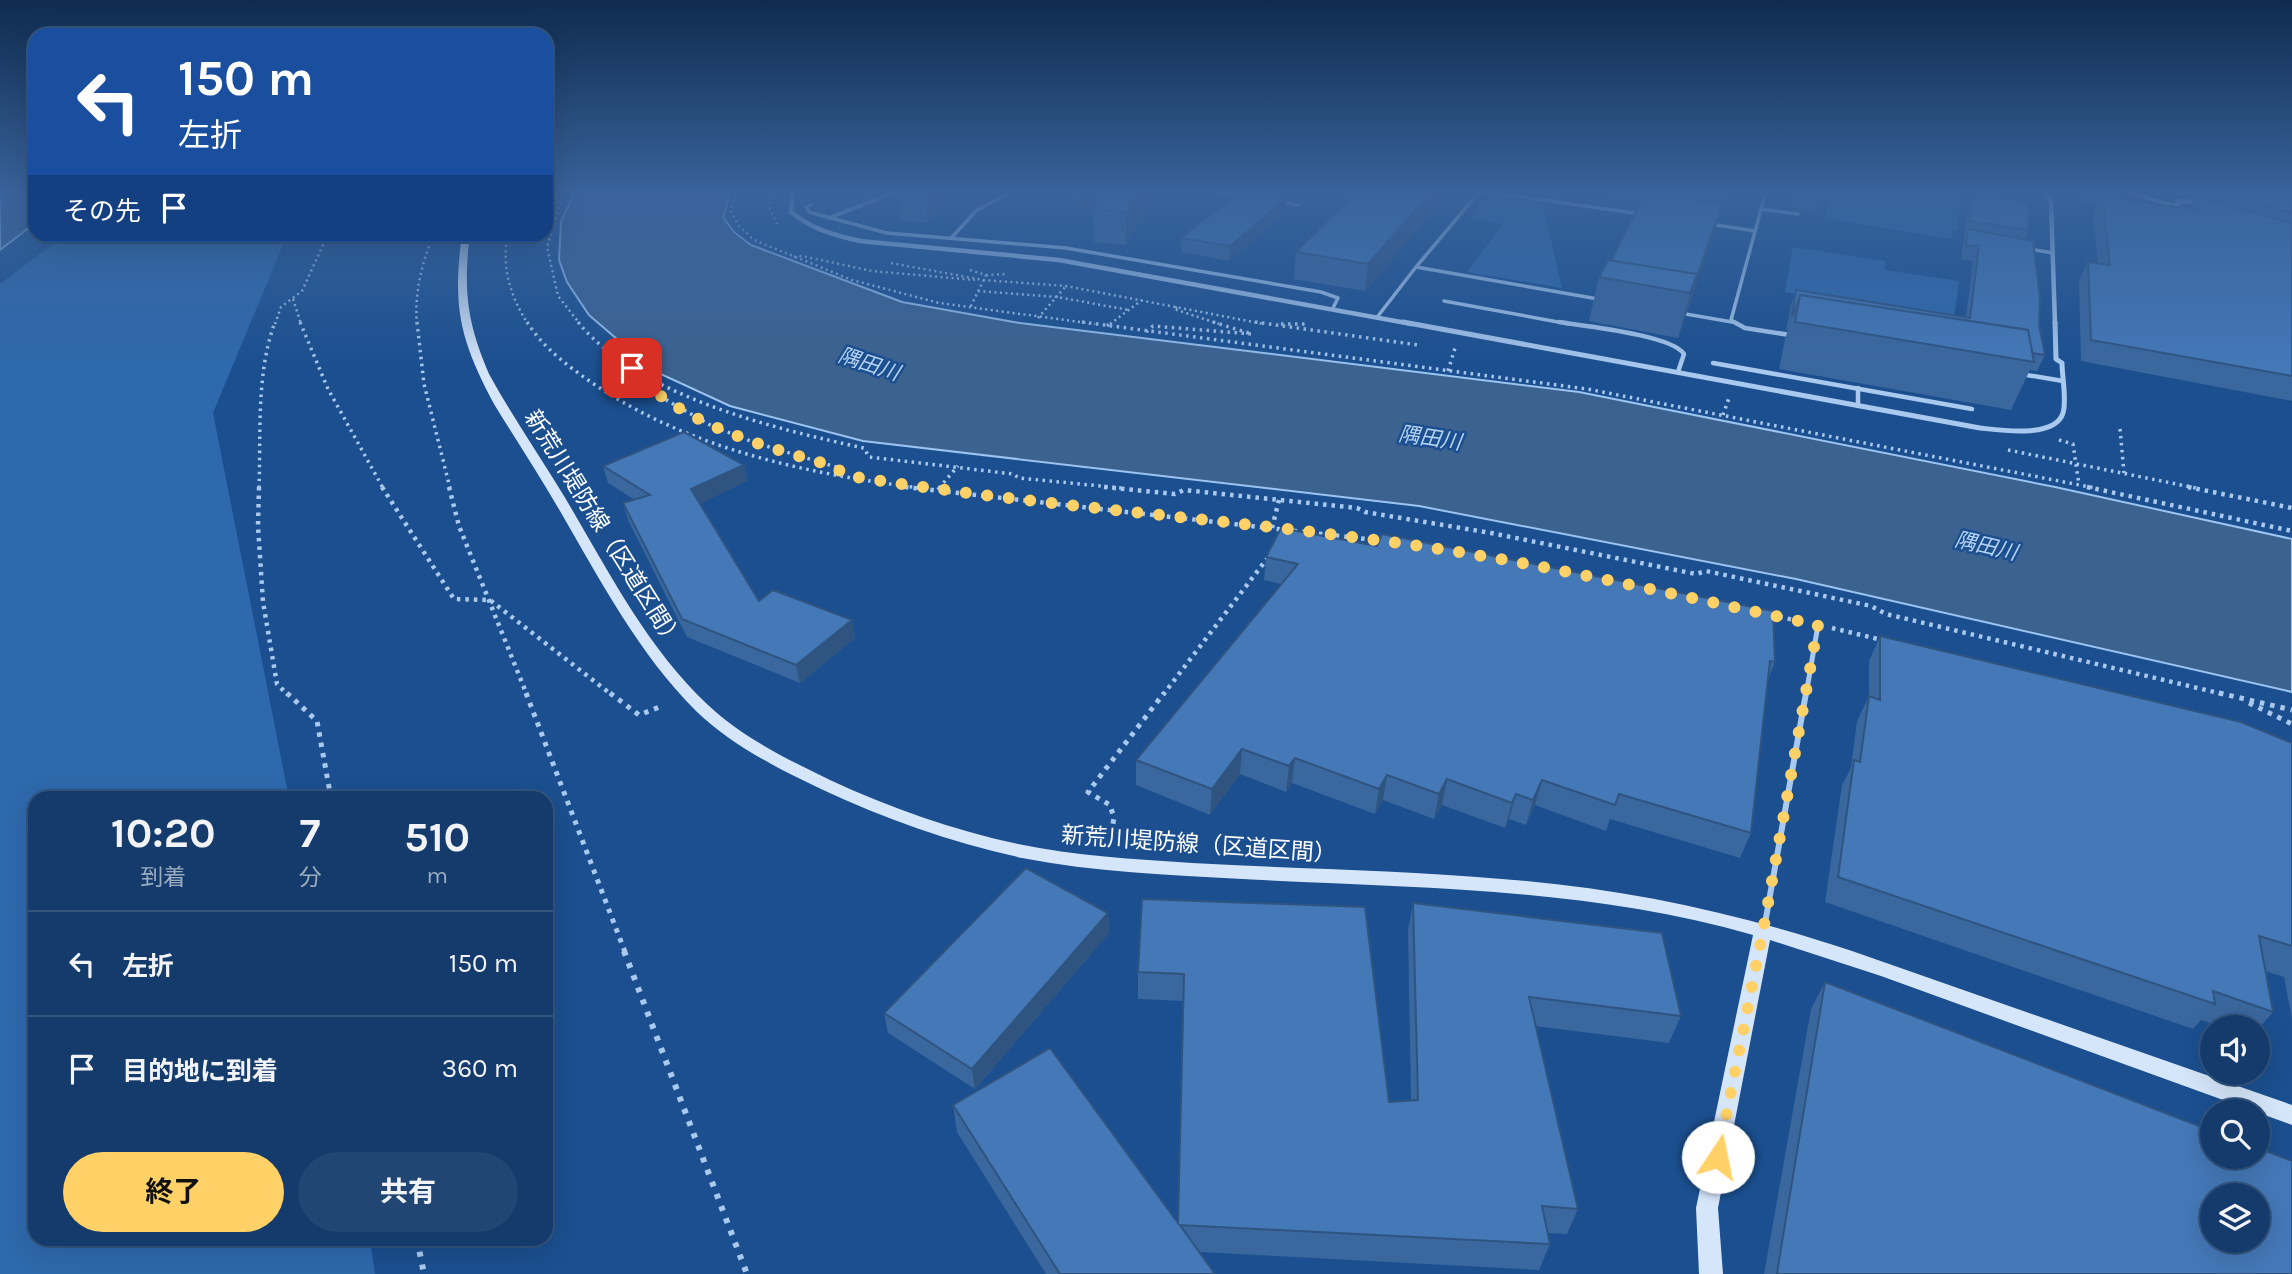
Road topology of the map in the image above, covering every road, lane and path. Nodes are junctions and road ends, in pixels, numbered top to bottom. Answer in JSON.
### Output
{"nodes":[{"id":1,"x":320,"y":250,"type":"edge"},
{"id":2,"x":427,"y":250,"type":"edge"},
{"id":3,"x":464,"y":250,"type":"edge"},
{"id":4,"x":505,"y":250,"type":"edge"},
{"id":5,"x":547,"y":250,"type":"edge"},
{"id":6,"x":778,"y":250,"type":"edge"},
{"id":7,"x":954,"y":250,"type":"edge"},
{"id":8,"x":1083,"y":250,"type":"edge"},
{"id":9,"x":1430,"y":250,"type":"edge"},
{"id":10,"x":1750,"y":250,"type":"edge"},
{"id":11,"x":2037,"y":250,"type":"edge"},
{"id":12,"x":2053,"y":253,"type":"joint"},
{"id":13,"x":793,"y":257,"type":"junction"},
{"id":14,"x":890,"y":263,"type":"dead end"},
{"id":15,"x":1416,"y":267,"type":"junction"},
{"id":16,"x":983,"y":280,"type":"junction"},
{"id":17,"x":1066,"y":286,"type":"junction"},
{"id":18,"x":978,"y":291,"type":"junction"},
{"id":19,"x":1057,"y":297,"type":"junction"},
{"id":20,"x":293,"y":299,"type":"junction"},
{"id":21,"x":1143,"y":299,"type":"junction"},
{"id":22,"x":1609,"y":300,"type":"edge"},
{"id":23,"x":1444,"y":301,"type":"dead end"},
{"id":24,"x":1178,"y":307,"type":"junction"},
{"id":25,"x":1333,"y":308,"type":"junction"},
{"id":26,"x":970,"y":309,"type":"junction"},
{"id":27,"x":1129,"y":310,"type":"junction"},
{"id":28,"x":1677,"y":312,"type":"edge"},
{"id":29,"x":1378,"y":316,"type":"junction"},
{"id":30,"x":1038,"y":318,"type":"junction"},
{"id":31,"x":1732,"y":321,"type":"junction"},
{"id":32,"x":1106,"y":327,"type":"junction"},
{"id":33,"x":1146,"y":332,"type":"junction"},
{"id":34,"x":1798,"y":337,"type":"edge"},
{"id":35,"x":1429,"y":346,"type":"dead end"},
{"id":36,"x":1442,"y":347,"type":"dead end"},
{"id":37,"x":1713,"y":363,"type":"dead end"},
{"id":38,"x":632,"y":368,"type":"junction"},
{"id":39,"x":1448,"y":371,"type":"junction"},
{"id":40,"x":1678,"y":372,"type":"junction"},
{"id":41,"x":2012,"y":373,"type":"edge"},
{"id":42,"x":2063,"y":382,"type":"junction"},
{"id":43,"x":1858,"y":388,"type":"junction"},
{"id":44,"x":1731,"y":394,"type":"dead end"},
{"id":45,"x":1858,"y":404,"type":"junction"},
{"id":46,"x":1972,"y":409,"type":"edge"},
{"id":47,"x":1723,"y":415,"type":"junction"},
{"id":48,"x":2120,"y":429,"type":"dead end"},
{"id":49,"x":2073,"y":444,"type":"dead end"},
{"id":50,"x":2008,"y":450,"type":"dead end"},
{"id":51,"x":2076,"y":464,"type":"junction"},
{"id":52,"x":958,"y":466,"type":"junction"},
{"id":53,"x":2124,"y":474,"type":"junction"},
{"id":54,"x":844,"y":475,"type":"junction"},
{"id":55,"x":2079,"y":485,"type":"junction"},
{"id":56,"x":938,"y":491,"type":"junction"},
{"id":57,"x":1279,"y":500,"type":"junction"},
{"id":58,"x":2292,"y":508,"type":"edge"},
{"id":59,"x":1272,"y":528,"type":"junction"},
{"id":60,"x":1289,"y":529,"type":"junction"},
{"id":61,"x":2292,"y":531,"type":"edge"},
{"id":62,"x":1283,"y":537,"type":"edge"},
{"id":63,"x":1397,"y":543,"type":"edge"},
{"id":64,"x":1271,"y":553,"type":"edge"},
{"id":65,"x":490,"y":600,"type":"junction"},
{"id":66,"x":1763,"y":614,"type":"edge"},
{"id":67,"x":1818,"y":625,"type":"junction"},
{"id":68,"x":1885,"y":641,"type":"edge"},
{"id":69,"x":2226,"y":695,"type":"junction"},
{"id":70,"x":662,"y":706,"type":"dead end"},
{"id":71,"x":2292,"y":710,"type":"edge"},
{"id":72,"x":2292,"y":724,"type":"edge"},
{"id":73,"x":330,"y":791,"type":"edge"},
{"id":74,"x":1111,"y":834,"type":"dead end"},
{"id":75,"x":1763,"y":931,"type":"junction"},
{"id":76,"x":2292,"y":1115,"type":"edge"},
{"id":77,"x":418,"y":1246,"type":"edge"},
{"id":78,"x":424,"y":1274,"type":"edge"},
{"id":79,"x":747,"y":1274,"type":"edge"},
{"id":80,"x":1711,"y":1274,"type":"edge"}],
"edges":[{"from":1,"to":20,"type":"path"},
{"from":2,"to":65,"type":"path"},
{"from":3,"to":75,"type":"street","name":"新荒川堤防線（区道区間）"},
{"from":4,"to":54,"type":"path"},
{"from":5,"to":38,"type":"path"},
{"from":6,"to":13,"type":"path"},
{"from":7,"to":25,"type":"street"},
{"from":8,"to":25,"type":"lane"},
{"from":9,"to":15,"type":"lane"},
{"from":10,"to":31,"type":"lane"},
{"from":11,"to":12,"type":"lane"},
{"from":12,"to":42,"type":"street"},
{"from":13,"to":16,"type":"path"},
{"from":13,"to":26,"type":"path"},
{"from":14,"to":16,"type":"path"},
{"from":15,"to":22,"type":"lane"},
{"from":15,"to":29,"type":"lane"},
{"from":16,"to":17,"type":"path"},
{"from":16,"to":18,"type":"path"},
{"from":17,"to":19,"type":"path"},
{"from":17,"to":21,"type":"path"},
{"from":18,"to":19,"type":"path"},
{"from":18,"to":26,"type":"path"},
{"from":19,"to":27,"type":"path"},
{"from":19,"to":30,"type":"path"},
{"from":20,"to":65,"type":"path"},
{"from":20,"to":73,"type":"path"},
{"from":21,"to":24,"type":"path"},
{"from":21,"to":27,"type":"path"},
{"from":23,"to":40,"type":"lane"},
{"from":24,"to":33,"type":"path"},
{"from":24,"to":35,"type":"path"},
{"from":25,"to":29,"type":"street"},
{"from":26,"to":30,"type":"path"},
{"from":27,"to":32,"type":"path"},
{"from":28,"to":31,"type":"lane"},
{"from":29,"to":40,"type":"street"},
{"from":30,"to":32,"type":"path"},
{"from":31,"to":34,"type":"lane"},
{"from":32,"to":33,"type":"path"},
{"from":33,"to":39,"type":"path"},
{"from":36,"to":39,"type":"path"},
{"from":37,"to":43,"type":"lane"},
{"from":38,"to":52,"type":"path"},
{"from":38,"to":54,"type":"path"},
{"from":39,"to":47,"type":"path"},
{"from":40,"to":45,"type":"street"},
{"from":41,"to":42,"type":"lane"},
{"from":42,"to":45,"type":"street"},
{"from":43,"to":45,"type":"lane"},
{"from":43,"to":46,"type":"lane"},
{"from":44,"to":47,"type":"path"},
{"from":47,"to":55,"type":"path"},
{"from":48,"to":53,"type":"path"},
{"from":49,"to":51,"type":"path"},
{"from":50,"to":51,"type":"path"},
{"from":51,"to":53,"type":"path"},
{"from":51,"to":55,"type":"path"},
{"from":52,"to":56,"type":"path"},
{"from":52,"to":57,"type":"path"},
{"from":53,"to":58,"type":"path"},
{"from":54,"to":56,"type":"path"},
{"from":55,"to":61,"type":"path"},
{"from":56,"to":59,"type":"path"},
{"from":57,"to":59,"type":"path"},
{"from":57,"to":69,"type":"path"},
{"from":59,"to":60,"type":"path"},
{"from":60,"to":62,"type":"path"},
{"from":60,"to":63,"type":"path"},
{"from":64,"to":74,"type":"path"},
{"from":65,"to":70,"type":"path"},
{"from":65,"to":79,"type":"path"},
{"from":66,"to":67,"type":"path"},
{"from":67,"to":68,"type":"path"},
{"from":67,"to":75,"type":"lane"},
{"from":69,"to":71,"type":"path"},
{"from":69,"to":72,"type":"path"},
{"from":75,"to":76,"type":"street","name":"新荒川堤防線（区道区間）"},
{"from":75,"to":80,"type":"street"},
{"from":77,"to":78,"type":"path"}]}
